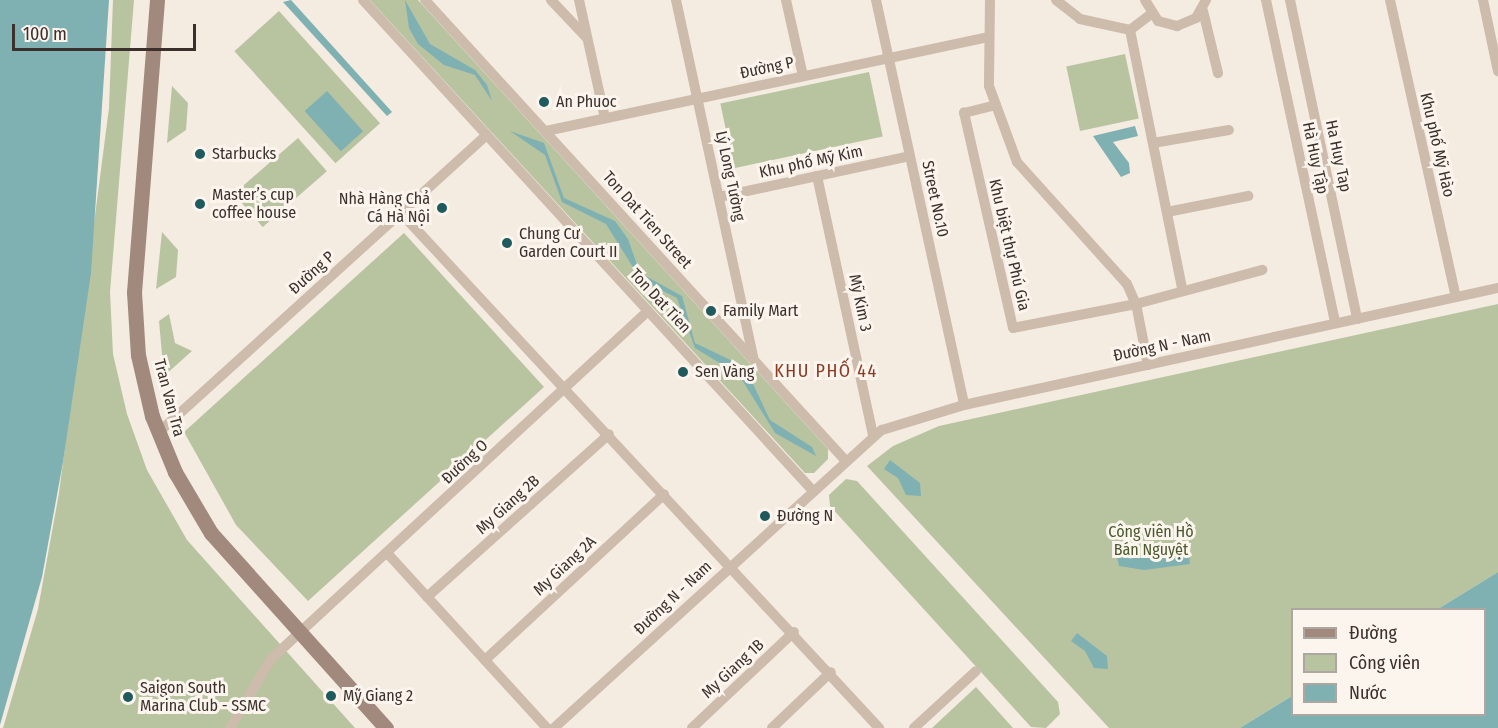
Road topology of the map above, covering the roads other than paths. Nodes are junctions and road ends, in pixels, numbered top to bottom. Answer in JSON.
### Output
{"nodes":[{"id":1,"x":157,"y":0,"type":"edge"},
{"id":2,"x":363,"y":0,"type":"edge"},
{"id":3,"x":425,"y":0,"type":"edge"},
{"id":4,"x":551,"y":0,"type":"edge"},
{"id":5,"x":579,"y":0,"type":"edge"},
{"id":6,"x":676,"y":0,"type":"edge"},
{"id":7,"x":786,"y":0,"type":"edge"},
{"id":8,"x":876,"y":0,"type":"edge"},
{"id":9,"x":990,"y":0,"type":"edge"},
{"id":10,"x":1056,"y":0,"type":"edge"},
{"id":11,"x":1145,"y":0,"type":"edge"},
{"id":12,"x":1266,"y":0,"type":"edge"},
{"id":13,"x":1290,"y":0,"type":"edge"},
{"id":14,"x":1390,"y":0,"type":"edge"},
{"id":15,"x":1482,"y":0,"type":"edge"},
{"id":16,"x":1204,"y":5,"type":"edge"},
{"id":17,"x":1151,"y":14,"type":"junction"},
{"id":18,"x":1130,"y":30,"type":"junction"},
{"id":19,"x":988,"y":37,"type":"junction"},
{"id":20,"x":587,"y":38,"type":"junction"},
{"id":21,"x":889,"y":58,"type":"junction"},
{"id":22,"x":1498,"y":71,"type":"edge"},
{"id":23,"x":1218,"y":73,"type":"dead end"},
{"id":24,"x":802,"y":76,"type":"junction"},
{"id":25,"x":697,"y":99,"type":"junction"},
{"id":26,"x":996,"y":105,"type":"junction"},
{"id":27,"x":605,"y":118,"type":"junction"},
{"id":28,"x":1229,"y":130,"type":"dead end"},
{"id":29,"x":546,"y":131,"type":"junction"},
{"id":30,"x":487,"y":135,"type":"junction"},
{"id":31,"x":1153,"y":143,"type":"junction"},
{"id":32,"x":910,"y":156,"type":"junction"},
{"id":33,"x":817,"y":176,"type":"junction"},
{"id":34,"x":1248,"y":196,"type":"dead end"},
{"id":35,"x":719,"y":197,"type":"junction"},
{"id":36,"x":1167,"y":212,"type":"junction"},
{"id":37,"x":401,"y":213,"type":"junction"},
{"id":38,"x":1262,"y":270,"type":"dead end"},
{"id":39,"x":1182,"y":287,"type":"junction"},
{"id":40,"x":1498,"y":288,"type":"edge"},
{"id":41,"x":1456,"y":297,"type":"junction"},
{"id":42,"x":1136,"y":304,"type":"junction"},
{"id":43,"x":648,"y":311,"type":"junction"},
{"id":44,"x":1357,"y":319,"type":"junction"},
{"id":45,"x":1335,"y":323,"type":"junction"},
{"id":46,"x":754,"y":359,"type":"junction"},
{"id":47,"x":1148,"y":365,"type":"junction"},
{"id":48,"x":563,"y":392,"type":"junction"},
{"id":49,"x":964,"y":405,"type":"junction"},
{"id":50,"x":158,"y":433,"type":"junction"},
{"id":51,"x":609,"y":434,"type":"junction"},
{"id":52,"x":873,"y":435,"type":"junction"},
{"id":53,"x":845,"y":460,"type":"junction"},
{"id":54,"x":813,"y":490,"type":"junction"},
{"id":55,"x":664,"y":494,"type":"junction"},
{"id":56,"x":388,"y":554,"type":"junction"},
{"id":57,"x":731,"y":566,"type":"junction"},
{"id":58,"x":428,"y":597,"type":"junction"},
{"id":59,"x":794,"y":632,"type":"junction"},
{"id":60,"x":300,"y":633,"type":"junction"},
{"id":61,"x":485,"y":660,"type":"junction"},
{"id":62,"x":976,"y":671,"type":"dead end"},
{"id":63,"x":831,"y":672,"type":"junction"},
{"id":64,"x":230,"y":728,"type":"edge"},
{"id":65,"x":386,"y":728,"type":"edge"},
{"id":66,"x":547,"y":728,"type":"edge"},
{"id":67,"x":554,"y":728,"type":"edge"},
{"id":68,"x":692,"y":728,"type":"edge"},
{"id":69,"x":772,"y":728,"type":"edge"},
{"id":70,"x":879,"y":728,"type":"edge"},
{"id":71,"x":914,"y":728,"type":"edge"}],
"edges":[{"from":1,"to":50,"type":"main road","name":"Tran Van Tra"},
{"from":2,"to":30,"type":"street","name":"Ton Dat Tien"},
{"from":3,"to":29,"type":"street","name":"Ton Dat Tien Street"},
{"from":4,"to":20,"type":"street"},
{"from":5,"to":20,"type":"street"},
{"from":6,"to":25,"type":"street","name":"Lý Long Tường"},
{"from":7,"to":24,"type":"street"},
{"from":8,"to":21,"type":"street","name":"Street No.10"},
{"from":9,"to":19,"type":"street","name":"Khu biệt thự Phú Gia"},
{"from":10,"to":18,"type":"street"},
{"from":11,"to":17,"type":"street"},
{"from":12,"to":45,"type":"street","name":"Hà Huy Tập"},
{"from":13,"to":44,"type":"street","name":"Ha Huy Tap"},
{"from":14,"to":41,"type":"street","name":"Khu phố Mỹ Hào"},
{"from":15,"to":22,"type":"street"},
{"from":16,"to":17,"type":"street"},
{"from":16,"to":23,"type":"street"},
{"from":17,"to":18,"type":"street"},
{"from":18,"to":31,"type":"street"},
{"from":19,"to":21,"type":"street"},
{"from":19,"to":26,"type":"street","name":"Khu biệt thự Phú Gia"},
{"from":20,"to":27,"type":"street"},
{"from":21,"to":24,"type":"street","name":"Đường P"},
{"from":21,"to":32,"type":"street","name":"Street No.10"},
{"from":24,"to":25,"type":"street","name":"Đường P"},
{"from":25,"to":27,"type":"street","name":"Đường P"},
{"from":25,"to":35,"type":"street","name":"Lý Long Tường"},
{"from":26,"to":42,"type":"street","name":"Khu biệt thự Phú Gia"},
{"from":26,"to":42,"type":"street","name":"Khu biệt thự Phú Gia"},
{"from":27,"to":29,"type":"street","name":"Đường P"},
{"from":28,"to":31,"type":"street"},
{"from":29,"to":46,"type":"street","name":"Ton Dat Tien Street"},
{"from":30,"to":37,"type":"street","name":"Đường P"},
{"from":30,"to":43,"type":"street","name":"Ton Dat Tien"},
{"from":31,"to":36,"type":"street"},
{"from":32,"to":33,"type":"street","name":"Khu phố Mỹ Kim"},
{"from":32,"to":49,"type":"street","name":"Street No.10"},
{"from":33,"to":35,"type":"street","name":"Khu phố Mỹ Kim"},
{"from":33,"to":52,"type":"street","name":"Mỹ Kim 3"},
{"from":34,"to":36,"type":"street"},
{"from":35,"to":46,"type":"street","name":"Lý Long Tường"},
{"from":36,"to":39,"type":"street"},
{"from":37,"to":48,"type":"street"},
{"from":37,"to":50,"type":"street","name":"Đường P"},
{"from":38,"to":39,"type":"street","name":"Khu biệt thự Phú Gia"},
{"from":39,"to":42,"type":"street","name":"Khu biệt thự Phú Gia"},
{"from":40,"to":41,"type":"street","name":"Đường N - Nam"},
{"from":41,"to":44,"type":"street","name":"Đường N - Nam"},
{"from":42,"to":47,"type":"street","name":"Khu biệt thự Phú Gia"},
{"from":43,"to":48,"type":"street","name":"Đường O"},
{"from":43,"to":54,"type":"street","name":"Ton Dat Tien"},
{"from":44,"to":45,"type":"street","name":"Đường N - Nam"},
{"from":45,"to":47,"type":"street","name":"Đường N - Nam"},
{"from":46,"to":53,"type":"street","name":"Ton Dat Tien Street"},
{"from":47,"to":49,"type":"street","name":"Đường N - Nam"},
{"from":48,"to":51,"type":"street"},
{"from":48,"to":56,"type":"street","name":"Đường O"},
{"from":49,"to":52,"type":"street","name":"Đường N - Nam"},
{"from":50,"to":60,"type":"main road","name":"Tran Van Tra"},
{"from":51,"to":55,"type":"street"},
{"from":51,"to":58,"type":"street","name":"My Giang 2B"},
{"from":52,"to":53,"type":"street","name":"Đường N - Nam"},
{"from":53,"to":54,"type":"street","name":"Đường N - Nam"},
{"from":54,"to":57,"type":"street","name":"Đường N - Nam"},
{"from":55,"to":57,"type":"street"},
{"from":55,"to":61,"type":"street","name":"My Giang 2A"},
{"from":56,"to":58,"type":"street"},
{"from":56,"to":60,"type":"street","name":"Đường O"},
{"from":57,"to":59,"type":"street"},
{"from":57,"to":67,"type":"street","name":"Đường N - Nam"},
{"from":58,"to":61,"type":"street"},
{"from":59,"to":63,"type":"street"},
{"from":59,"to":68,"type":"street","name":"My Giang 1B"},
{"from":60,"to":64,"type":"street","name":"Đường O"},
{"from":60,"to":65,"type":"main road","name":"Tran Van Tra"},
{"from":61,"to":66,"type":"street"},
{"from":62,"to":71,"type":"street"},
{"from":63,"to":69,"type":"street"},
{"from":63,"to":70,"type":"street"}]}
